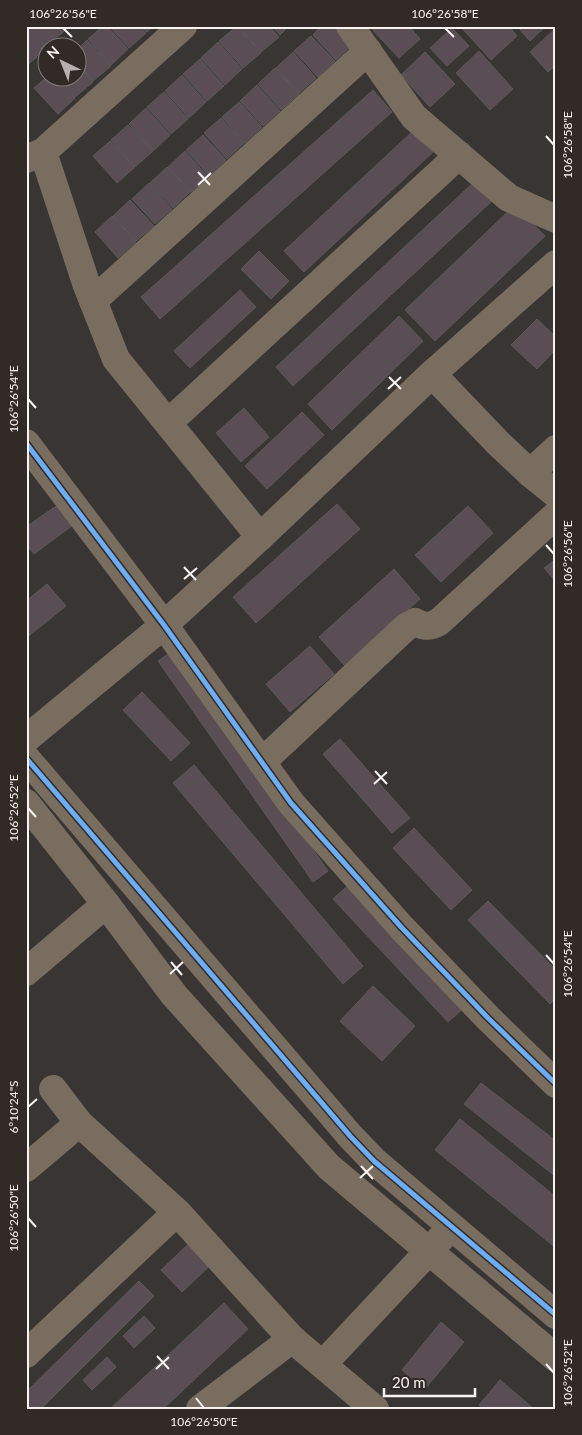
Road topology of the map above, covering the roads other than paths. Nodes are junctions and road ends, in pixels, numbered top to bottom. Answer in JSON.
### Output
{"nodes":[{"id":1,"x":183,"y":26,"type":"edge"},
{"id":2,"x":350,"y":26,"type":"edge"},
{"id":3,"x":368,"y":51,"type":"junction"},
{"id":4,"x":459,"y":155,"type":"junction"},
{"id":5,"x":34,"y":156,"type":"edge"},
{"id":6,"x":556,"y":220,"type":"edge"},
{"id":7,"x":556,"y":264,"type":"edge"},
{"id":8,"x":93,"y":302,"type":"junction"},
{"id":9,"x":432,"y":374,"type":"junction"},
{"id":10,"x":168,"y":423,"type":"junction"},
{"id":11,"x":26,"y":443,"type":"edge"},
{"id":12,"x":556,"y":449,"type":"edge"},
{"id":13,"x":530,"y":473,"type":"junction"},
{"id":14,"x":556,"y":494,"type":"edge"},
{"id":15,"x":556,"y":515,"type":"edge"},
{"id":16,"x":260,"y":537,"type":"junction"},
{"id":17,"x":164,"y":625,"type":"junction"},
{"id":18,"x":26,"y":739,"type":"edge"},
{"id":19,"x":26,"y":758,"type":"edge"},
{"id":20,"x":262,"y":762,"type":"junction"},
{"id":21,"x":26,"y":803,"type":"edge"},
{"id":22,"x":106,"y":904,"type":"junction"},
{"id":23,"x":26,"y":972,"type":"edge"},
{"id":24,"x":556,"y":1084,"type":"edge"},
{"id":25,"x":53,"y":1089,"type":"dead end"},
{"id":26,"x":79,"y":1123,"type":"junction"},
{"id":27,"x":351,"y":1137,"type":"junction"},
{"id":28,"x":322,"y":1159,"type":"junction"},
{"id":29,"x":26,"y":1168,"type":"edge"},
{"id":30,"x":178,"y":1212,"type":"junction"},
{"id":31,"x":452,"y":1227,"type":"junction"},
{"id":32,"x":428,"y":1250,"type":"junction"},
{"id":33,"x":556,"y":1315,"type":"edge"},
{"id":34,"x":292,"y":1339,"type":"junction"},
{"id":35,"x":26,"y":1354,"type":"edge"},
{"id":36,"x":556,"y":1358,"type":"edge"},
{"id":37,"x":323,"y":1364,"type":"junction"},
{"id":38,"x":200,"y":1409,"type":"edge"},
{"id":39,"x":375,"y":1409,"type":"edge"}],
"edges":[{"from":1,"to":5,"type":"street"},
{"from":2,"to":3,"type":"street"},
{"from":3,"to":4,"type":"street"},
{"from":3,"to":8,"type":"street"},
{"from":4,"to":6,"type":"street"},
{"from":4,"to":10,"type":"street"},
{"from":5,"to":8,"type":"street"},
{"from":7,"to":9,"type":"street"},
{"from":8,"to":10,"type":"street"},
{"from":9,"to":13,"type":"street"},
{"from":9,"to":16,"type":"street"},
{"from":10,"to":16,"type":"street"},
{"from":11,"to":17,"type":"street"},
{"from":12,"to":13,"type":"street"},
{"from":13,"to":14,"type":"street"},
{"from":15,"to":20,"type":"street"},
{"from":16,"to":17,"type":"street"},
{"from":17,"to":18,"type":"street"},
{"from":17,"to":20,"type":"street"},
{"from":19,"to":27,"type":"street"},
{"from":20,"to":24,"type":"street"},
{"from":21,"to":22,"type":"street"},
{"from":22,"to":23,"type":"street"},
{"from":22,"to":28,"type":"street"},
{"from":25,"to":26,"type":"street"},
{"from":26,"to":29,"type":"street"},
{"from":26,"to":30,"type":"street"},
{"from":27,"to":28,"type":"street"},
{"from":27,"to":31,"type":"street"},
{"from":28,"to":32,"type":"street"},
{"from":30,"to":34,"type":"street"},
{"from":30,"to":35,"type":"street"},
{"from":31,"to":32,"type":"street"},
{"from":31,"to":33,"type":"street"},
{"from":32,"to":36,"type":"street"},
{"from":32,"to":37,"type":"street"},
{"from":34,"to":37,"type":"street"},
{"from":34,"to":38,"type":"street"},
{"from":37,"to":39,"type":"street"}]}
